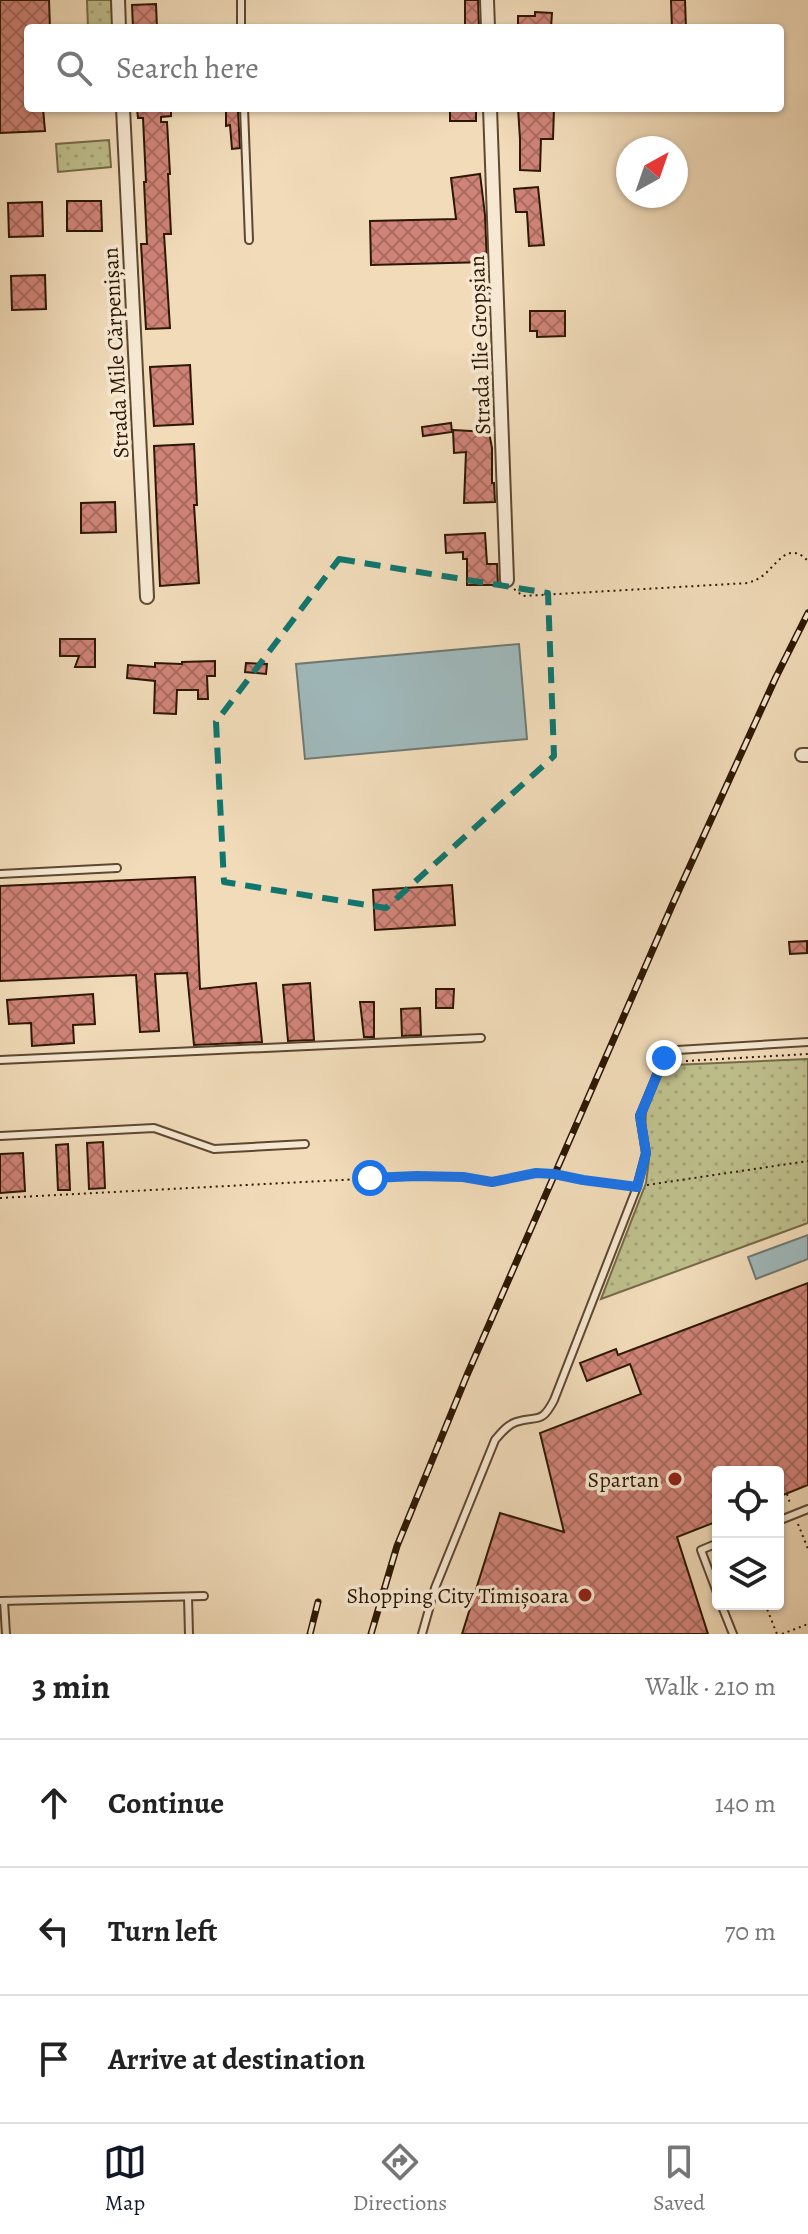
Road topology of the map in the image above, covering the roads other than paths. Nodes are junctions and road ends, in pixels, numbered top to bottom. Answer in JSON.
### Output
{"nodes":[{"id":1,"x":118,"y":0,"type":"edge"},
{"id":2,"x":241,"y":0,"type":"edge"},
{"id":3,"x":487,"y":0,"type":"edge"},
{"id":4,"x":119,"y":24,"type":"edge"},
{"id":5,"x":241,"y":24,"type":"edge"},
{"id":6,"x":488,"y":24,"type":"edge"},
{"id":7,"x":123,"y":112,"type":"edge"},
{"id":8,"x":244,"y":112,"type":"edge"},
{"id":9,"x":490,"y":112,"type":"edge"},
{"id":10,"x":249,"y":240,"type":"dead end"},
{"id":11,"x":507,"y":580,"type":"road end"},
{"id":12,"x":147,"y":597,"type":"dead end"},
{"id":13,"x":117,"y":868,"type":"dead end"},
{"id":14,"x":0,"y":874,"type":"edge"},
{"id":15,"x":481,"y":1038,"type":"dead end"},
{"id":16,"x":808,"y":1042,"type":"edge"},
{"id":17,"x":0,"y":1060,"type":"edge"},
{"id":18,"x":0,"y":1136,"type":"edge"},
{"id":19,"x":305,"y":1144,"type":"dead end"},
{"id":20,"x":808,"y":1509,"type":"edge"},
{"id":21,"x":784,"y":1519,"type":"edge"},
{"id":22,"x":712,"y":1545,"type":"edge"},
{"id":23,"x":712,"y":1579,"type":"edge"},
{"id":24,"x":204,"y":1596,"type":"dead end"},
{"id":25,"x":188,"y":1597,"type":"junction"},
{"id":26,"x":2,"y":1601,"type":"edge"},
{"id":27,"x":723,"y":1610,"type":"edge"},
{"id":28,"x":6,"y":1634,"type":"edge"},
{"id":29,"x":189,"y":1634,"type":"edge"},
{"id":30,"x":422,"y":1634,"type":"edge"},
{"id":31,"x":733,"y":1634,"type":"edge"}],
"edges":[{"from":1,"to":4,"type":"street"},
{"from":2,"to":5,"type":"lane"},
{"from":3,"to":6,"type":"street"},
{"from":7,"to":12,"type":"street","name":"Strada Mile Cărpenișan"},
{"from":8,"to":10,"type":"lane"},
{"from":9,"to":11,"type":"street","name":"Strada Ilie Gropșian"},
{"from":13,"to":14,"type":"lane"},
{"from":15,"to":17,"type":"lane"},
{"from":16,"to":30,"type":"lane"},
{"from":18,"to":19,"type":"lane"},
{"from":20,"to":21,"type":"lane"},
{"from":22,"to":23,"type":"lane"},
{"from":24,"to":25,"type":"lane"},
{"from":25,"to":26,"type":"lane"},
{"from":25,"to":29,"type":"lane"},
{"from":26,"to":28,"type":"lane"},
{"from":27,"to":31,"type":"lane"}]}
